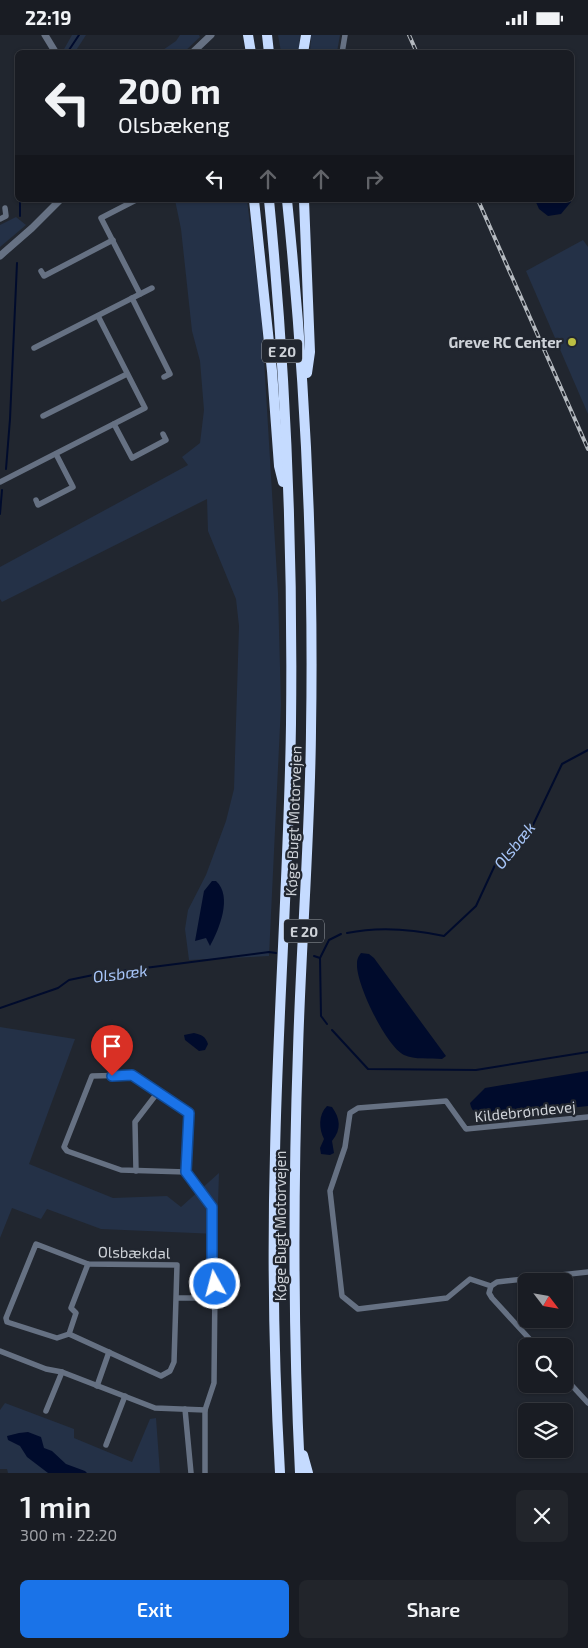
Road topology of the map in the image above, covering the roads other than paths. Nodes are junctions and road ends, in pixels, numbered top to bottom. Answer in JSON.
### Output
{"nodes":[{"id":1,"x":45,"y":35,"type":"edge"},
{"id":2,"x":211,"y":35,"type":"edge"},
{"id":3,"x":248,"y":35,"type":"edge"},
{"id":4,"x":267,"y":35,"type":"edge"},
{"id":5,"x":306,"y":35,"type":"edge"},
{"id":6,"x":345,"y":35,"type":"edge"},
{"id":7,"x":54,"y":50,"type":"edge"},
{"id":8,"x":195,"y":50,"type":"edge"},
{"id":9,"x":250,"y":50,"type":"edge"},
{"id":10,"x":269,"y":50,"type":"edge"},
{"id":11,"x":304,"y":50,"type":"edge"},
{"id":12,"x":342,"y":50,"type":"edge"},
{"id":13,"x":58,"y":202,"type":"edge"},
{"id":14,"x":132,"y":202,"type":"edge"},
{"id":15,"x":254,"y":202,"type":"edge"},
{"id":16,"x":269,"y":202,"type":"edge"},
{"id":17,"x":287,"y":202,"type":"edge"},
{"id":18,"x":304,"y":202,"type":"edge"},
{"id":19,"x":5,"y":208,"type":"dead end"},
{"id":20,"x":0,"y":219,"type":"edge"},
{"id":21,"x":113,"y":240,"type":"junction"},
{"id":22,"x":0,"y":256,"type":"edge"},
{"id":23,"x":41,"y":271,"type":"dead end"},
{"id":24,"x":152,"y":288,"type":"dead end"},
{"id":25,"x":140,"y":294,"type":"junction"},
{"id":26,"x":132,"y":298,"type":"junction"},
{"id":27,"x":98,"y":315,"type":"junction"},
{"id":28,"x":34,"y":348,"type":"dead end"},
{"id":29,"x":127,"y":374,"type":"junction"},
{"id":30,"x":164,"y":377,"type":"dead end"},
{"id":31,"x":304,"y":389,"type":"junction"},
{"id":32,"x":43,"y":416,"type":"dead end"},
{"id":33,"x":114,"y":424,"type":"junction"},
{"id":34,"x":164,"y":434,"type":"dead end"},
{"id":35,"x":56,"y":454,"type":"junction"},
{"id":36,"x":0,"y":482,"type":"edge"},
{"id":37,"x":36,"y":500,"type":"dead end"},
{"id":38,"x":288,"y":503,"type":"junction"},
{"id":39,"x":158,"y":1091,"type":"junction"},
{"id":40,"x":588,"y":1117,"type":"edge"},
{"id":41,"x":136,"y":1171,"type":"junction"},
{"id":42,"x":186,"y":1172,"type":"junction"},
{"id":43,"x":88,"y":1264,"type":"junction"},
{"id":44,"x":588,"y":1272,"type":"edge"},
{"id":45,"x":491,"y":1286,"type":"junction"},
{"id":46,"x":176,"y":1298,"type":"junction"},
{"id":47,"x":214,"y":1298,"type":"junction"},
{"id":48,"x":69,"y":1334,"type":"junction"},
{"id":49,"x":529,"y":1338,"type":"edge"},
{"id":50,"x":0,"y":1351,"type":"edge"},
{"id":51,"x":109,"y":1353,"type":"junction"},
{"id":52,"x":62,"y":1372,"type":"junction"},
{"id":53,"x":97,"y":1386,"type":"junction"},
{"id":54,"x":573,"y":1387,"type":"edge"},
{"id":55,"x":125,"y":1396,"type":"junction"},
{"id":56,"x":588,"y":1403,"type":"edge"},
{"id":57,"x":185,"y":1409,"type":"junction"},
{"id":58,"x":205,"y":1410,"type":"junction"},
{"id":59,"x":46,"y":1411,"type":"dead end"},
{"id":60,"x":298,"y":1437,"type":"junction"},
{"id":61,"x":106,"y":1445,"type":"dead end"},
{"id":62,"x":191,"y":1473,"type":"edge"},
{"id":63,"x":205,"y":1473,"type":"edge"},
{"id":64,"x":280,"y":1473,"type":"edge"},
{"id":65,"x":300,"y":1473,"type":"edge"},
{"id":66,"x":308,"y":1473,"type":"edge"}],
"edges":[{"from":1,"to":7,"type":"street"},
{"from":2,"to":8,"type":"street"},
{"from":3,"to":9,"type":"highway"},
{"from":4,"to":10,"type":"highway"},
{"from":5,"to":11,"type":"highway"},
{"from":6,"to":12,"type":"street"},
{"from":13,"to":22,"type":"street"},
{"from":14,"to":21,"type":"street"},
{"from":15,"to":38,"type":"highway"},
{"from":16,"to":38,"type":"highway","name":"Køge Bugt Motorvejen","number":"E 20"},
{"from":17,"to":31,"type":"highway","name":"Køge Bugt Motorvejen","number":"E 20"},
{"from":18,"to":31,"type":"highway"},
{"from":19,"to":20,"type":"street"},
{"from":21,"to":23,"type":"street"},
{"from":21,"to":25,"type":"street"},
{"from":24,"to":25,"type":"street"},
{"from":25,"to":26,"type":"street"},
{"from":26,"to":27,"type":"street"},
{"from":26,"to":30,"type":"street"},
{"from":27,"to":28,"type":"street"},
{"from":27,"to":29,"type":"street"},
{"from":29,"to":32,"type":"street"},
{"from":29,"to":33,"type":"street"},
{"from":31,"to":60,"type":"highway","name":"Køge Bugt Motorvejen","number":"E 20"},
{"from":33,"to":34,"type":"street"},
{"from":33,"to":35,"type":"street"},
{"from":35,"to":36,"type":"street"},
{"from":35,"to":37,"type":"street"},
{"from":38,"to":64,"type":"highway","name":"Køge Bugt Motorvejen","number":"E 20"},
{"from":39,"to":41,"type":"street"},
{"from":39,"to":41,"type":"street"},
{"from":39,"to":42,"type":"street"},
{"from":40,"to":45,"type":"street","name":"Kildebrøndevej"},
{"from":41,"to":42,"type":"street"},
{"from":42,"to":47,"type":"street"},
{"from":43,"to":46,"type":"street","name":"Olsbækdal"},
{"from":43,"to":48,"type":"street","name":"Olsbækdal"},
{"from":43,"to":48,"type":"street","name":"Olsbækdal"},
{"from":44,"to":45,"type":"street","name":"Kildebrøndevej"},
{"from":45,"to":49,"type":"street"},
{"from":46,"to":47,"type":"street"},
{"from":46,"to":51,"type":"street","name":"Olsbækdal"},
{"from":47,"to":58,"type":"street"},
{"from":48,"to":51,"type":"street","name":"Olsbækdal"},
{"from":50,"to":52,"type":"street"},
{"from":51,"to":53,"type":"street"},
{"from":52,"to":53,"type":"street"},
{"from":52,"to":59,"type":"street"},
{"from":53,"to":55,"type":"street"},
{"from":54,"to":56,"type":"street"},
{"from":55,"to":57,"type":"street"},
{"from":55,"to":61,"type":"street"},
{"from":57,"to":58,"type":"street"},
{"from":57,"to":62,"type":"street"},
{"from":58,"to":63,"type":"street"},
{"from":60,"to":65,"type":"highway","name":"Køge Bugt Motorvejen","number":"E 20"},
{"from":60,"to":66,"type":"highway"}]}
